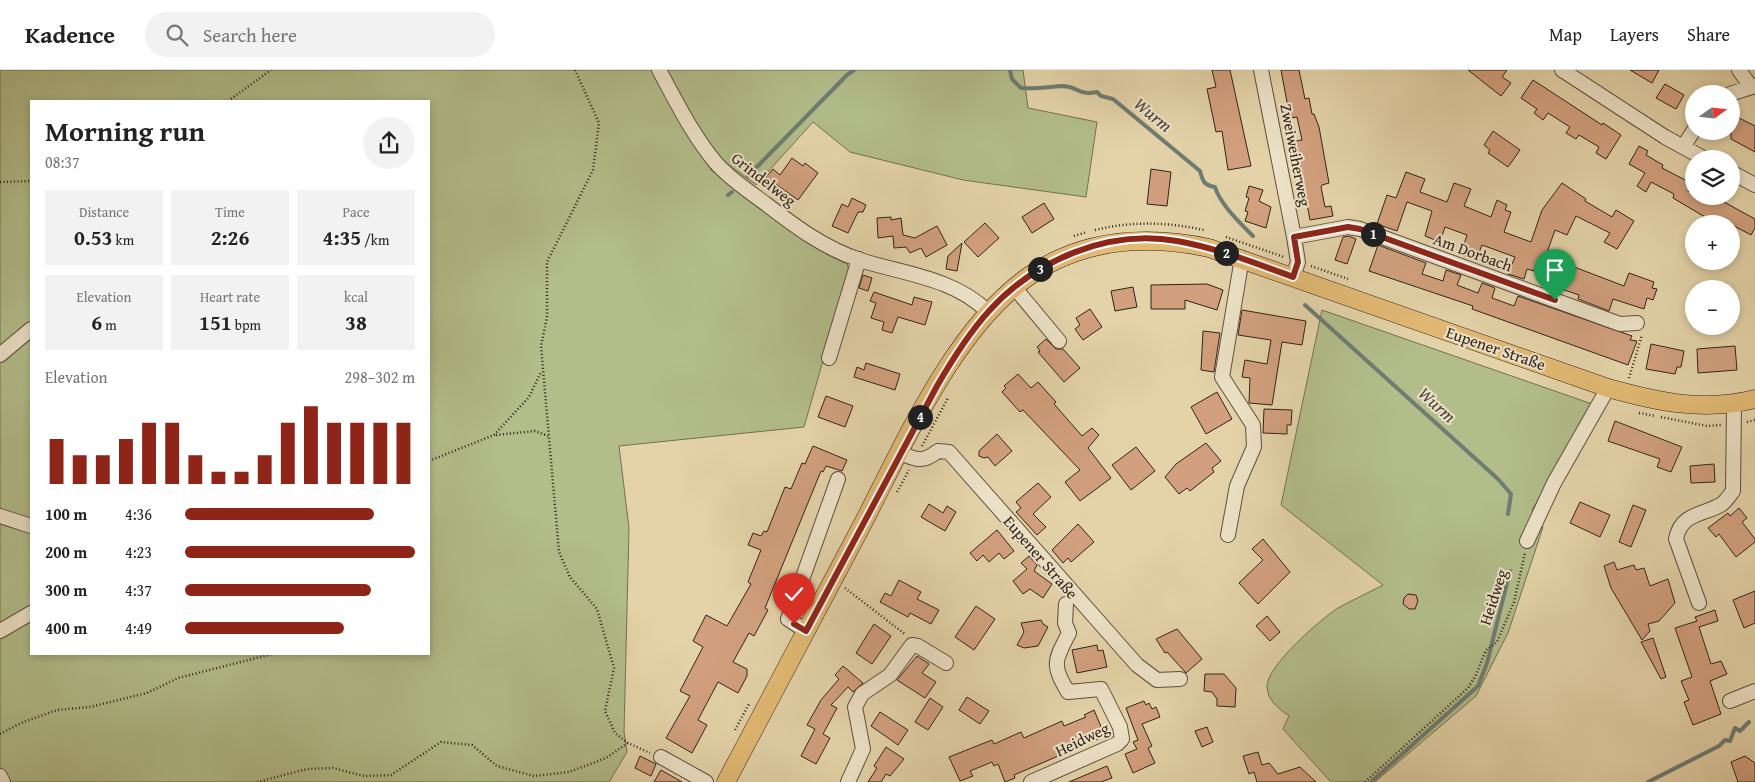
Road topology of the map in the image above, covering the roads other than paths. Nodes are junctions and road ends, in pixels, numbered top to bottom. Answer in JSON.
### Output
{"nodes":[{"id":1,"x":659,"y":70,"type":"edge"},
{"id":2,"x":1261,"y":70,"type":"edge"},
{"id":3,"x":1562,"y":70,"type":"edge"},
{"id":4,"x":1739,"y":70,"type":"edge"},
{"id":5,"x":1753,"y":87,"type":"edge"},
{"id":6,"x":1740,"y":91,"type":"edge"},
{"id":7,"x":1688,"y":140,"type":"edge"},
{"id":8,"x":1683,"y":147,"type":"junction"},
{"id":9,"x":1688,"y":150,"type":"edge"},
{"id":10,"x":1740,"y":177,"type":"edge"},
{"id":11,"x":1755,"y":185,"type":"edge"},
{"id":12,"x":1294,"y":237,"type":"junction"},
{"id":13,"x":1242,"y":258,"type":"junction"},
{"id":14,"x":858,"y":260,"type":"junction"},
{"id":15,"x":1293,"y":277,"type":"junction"},
{"id":16,"x":1014,"y":287,"type":"junction"},
{"id":17,"x":988,"y":312,"type":"junction"},
{"id":18,"x":1637,"y":323,"type":"road end"},
{"id":19,"x":30,"y":330,"type":"edge"},
{"id":20,"x":1060,"y":341,"type":"dead end"},
{"id":21,"x":0,"y":355,"type":"edge"},
{"id":22,"x":829,"y":358,"type":"dead end"},
{"id":23,"x":1608,"y":388,"type":"junction"},
{"id":24,"x":1755,"y":399,"type":"edge"},
{"id":25,"x":1734,"y":404,"type":"junction"},
{"id":26,"x":901,"y":452,"type":"junction"},
{"id":27,"x":838,"y":479,"type":"dead end"},
{"id":28,"x":0,"y":516,"type":"edge"},
{"id":29,"x":30,"y":526,"type":"edge"},
{"id":30,"x":1228,"y":535,"type":"dead end"},
{"id":31,"x":1528,"y":541,"type":"road end"},
{"id":32,"x":1699,"y":603,"type":"dead end"},
{"id":33,"x":1066,"y":604,"type":"dead end"},
{"id":34,"x":30,"y":614,"type":"edge"},
{"id":35,"x":0,"y":631,"type":"edge"},
{"id":36,"x":806,"y":631,"type":"junction"},
{"id":37,"x":946,"y":663,"type":"dead end"},
{"id":38,"x":1180,"y":678,"type":"dead end"},
{"id":39,"x":1755,"y":691,"type":"edge"},
{"id":40,"x":1730,"y":701,"type":"dead end"},
{"id":41,"x":662,"y":757,"type":"road end"},
{"id":42,"x":0,"y":776,"type":"edge"},
{"id":43,"x":2,"y":782,"type":"edge"},
{"id":44,"x":706,"y":782,"type":"edge"},
{"id":45,"x":726,"y":782,"type":"edge"},
{"id":46,"x":848,"y":782,"type":"edge"},
{"id":47,"x":1031,"y":782,"type":"edge"}],
"edges":[{"from":1,"to":14,"type":"street","name":"Grindelweg"},
{"from":2,"to":12,"type":"street","name":"Zweiweiherweg"},
{"from":3,"to":8,"type":"street"},
{"from":4,"to":5,"type":"street"},
{"from":5,"to":6,"type":"street"},
{"from":7,"to":8,"type":"street"},
{"from":8,"to":9,"type":"street"},
{"from":10,"to":11,"type":"street"},
{"from":12,"to":15,"type":"street","name":"Zweiweiherweg"},
{"from":12,"to":18,"type":"street","name":"Am Dorbach"},
{"from":13,"to":15,"type":"main road","name":"Eupener Straße"},
{"from":13,"to":16,"type":"main road","name":"Eupener Straße"},
{"from":13,"to":30,"type":"street"},
{"from":14,"to":17,"type":"street","name":"Grindelweg"},
{"from":14,"to":22,"type":"street"},
{"from":15,"to":23,"type":"main road","name":"Eupener Straße"},
{"from":16,"to":17,"type":"main road","name":"Eupener Straße"},
{"from":16,"to":20,"type":"street"},
{"from":17,"to":26,"type":"main road","name":"Eupener Straße"},
{"from":19,"to":21,"type":"street"},
{"from":23,"to":25,"type":"main road","name":"Eupener Straße"},
{"from":23,"to":31,"type":"street"},
{"from":24,"to":25,"type":"main road","name":"Eupener Straße"},
{"from":25,"to":32,"type":"street"},
{"from":26,"to":36,"type":"main road","name":"Eupener Straße"},
{"from":26,"to":38,"type":"street","name":"Eupener Straße"},
{"from":27,"to":36,"type":"street"},
{"from":28,"to":29,"type":"street"},
{"from":33,"to":47,"type":"street","name":"Heidweg"},
{"from":34,"to":35,"type":"street"},
{"from":36,"to":45,"type":"main road","name":"Eupener Straße"},
{"from":37,"to":46,"type":"street"},
{"from":39,"to":40,"type":"street"},
{"from":41,"to":44,"type":"street"},
{"from":42,"to":43,"type":"street"}]}
